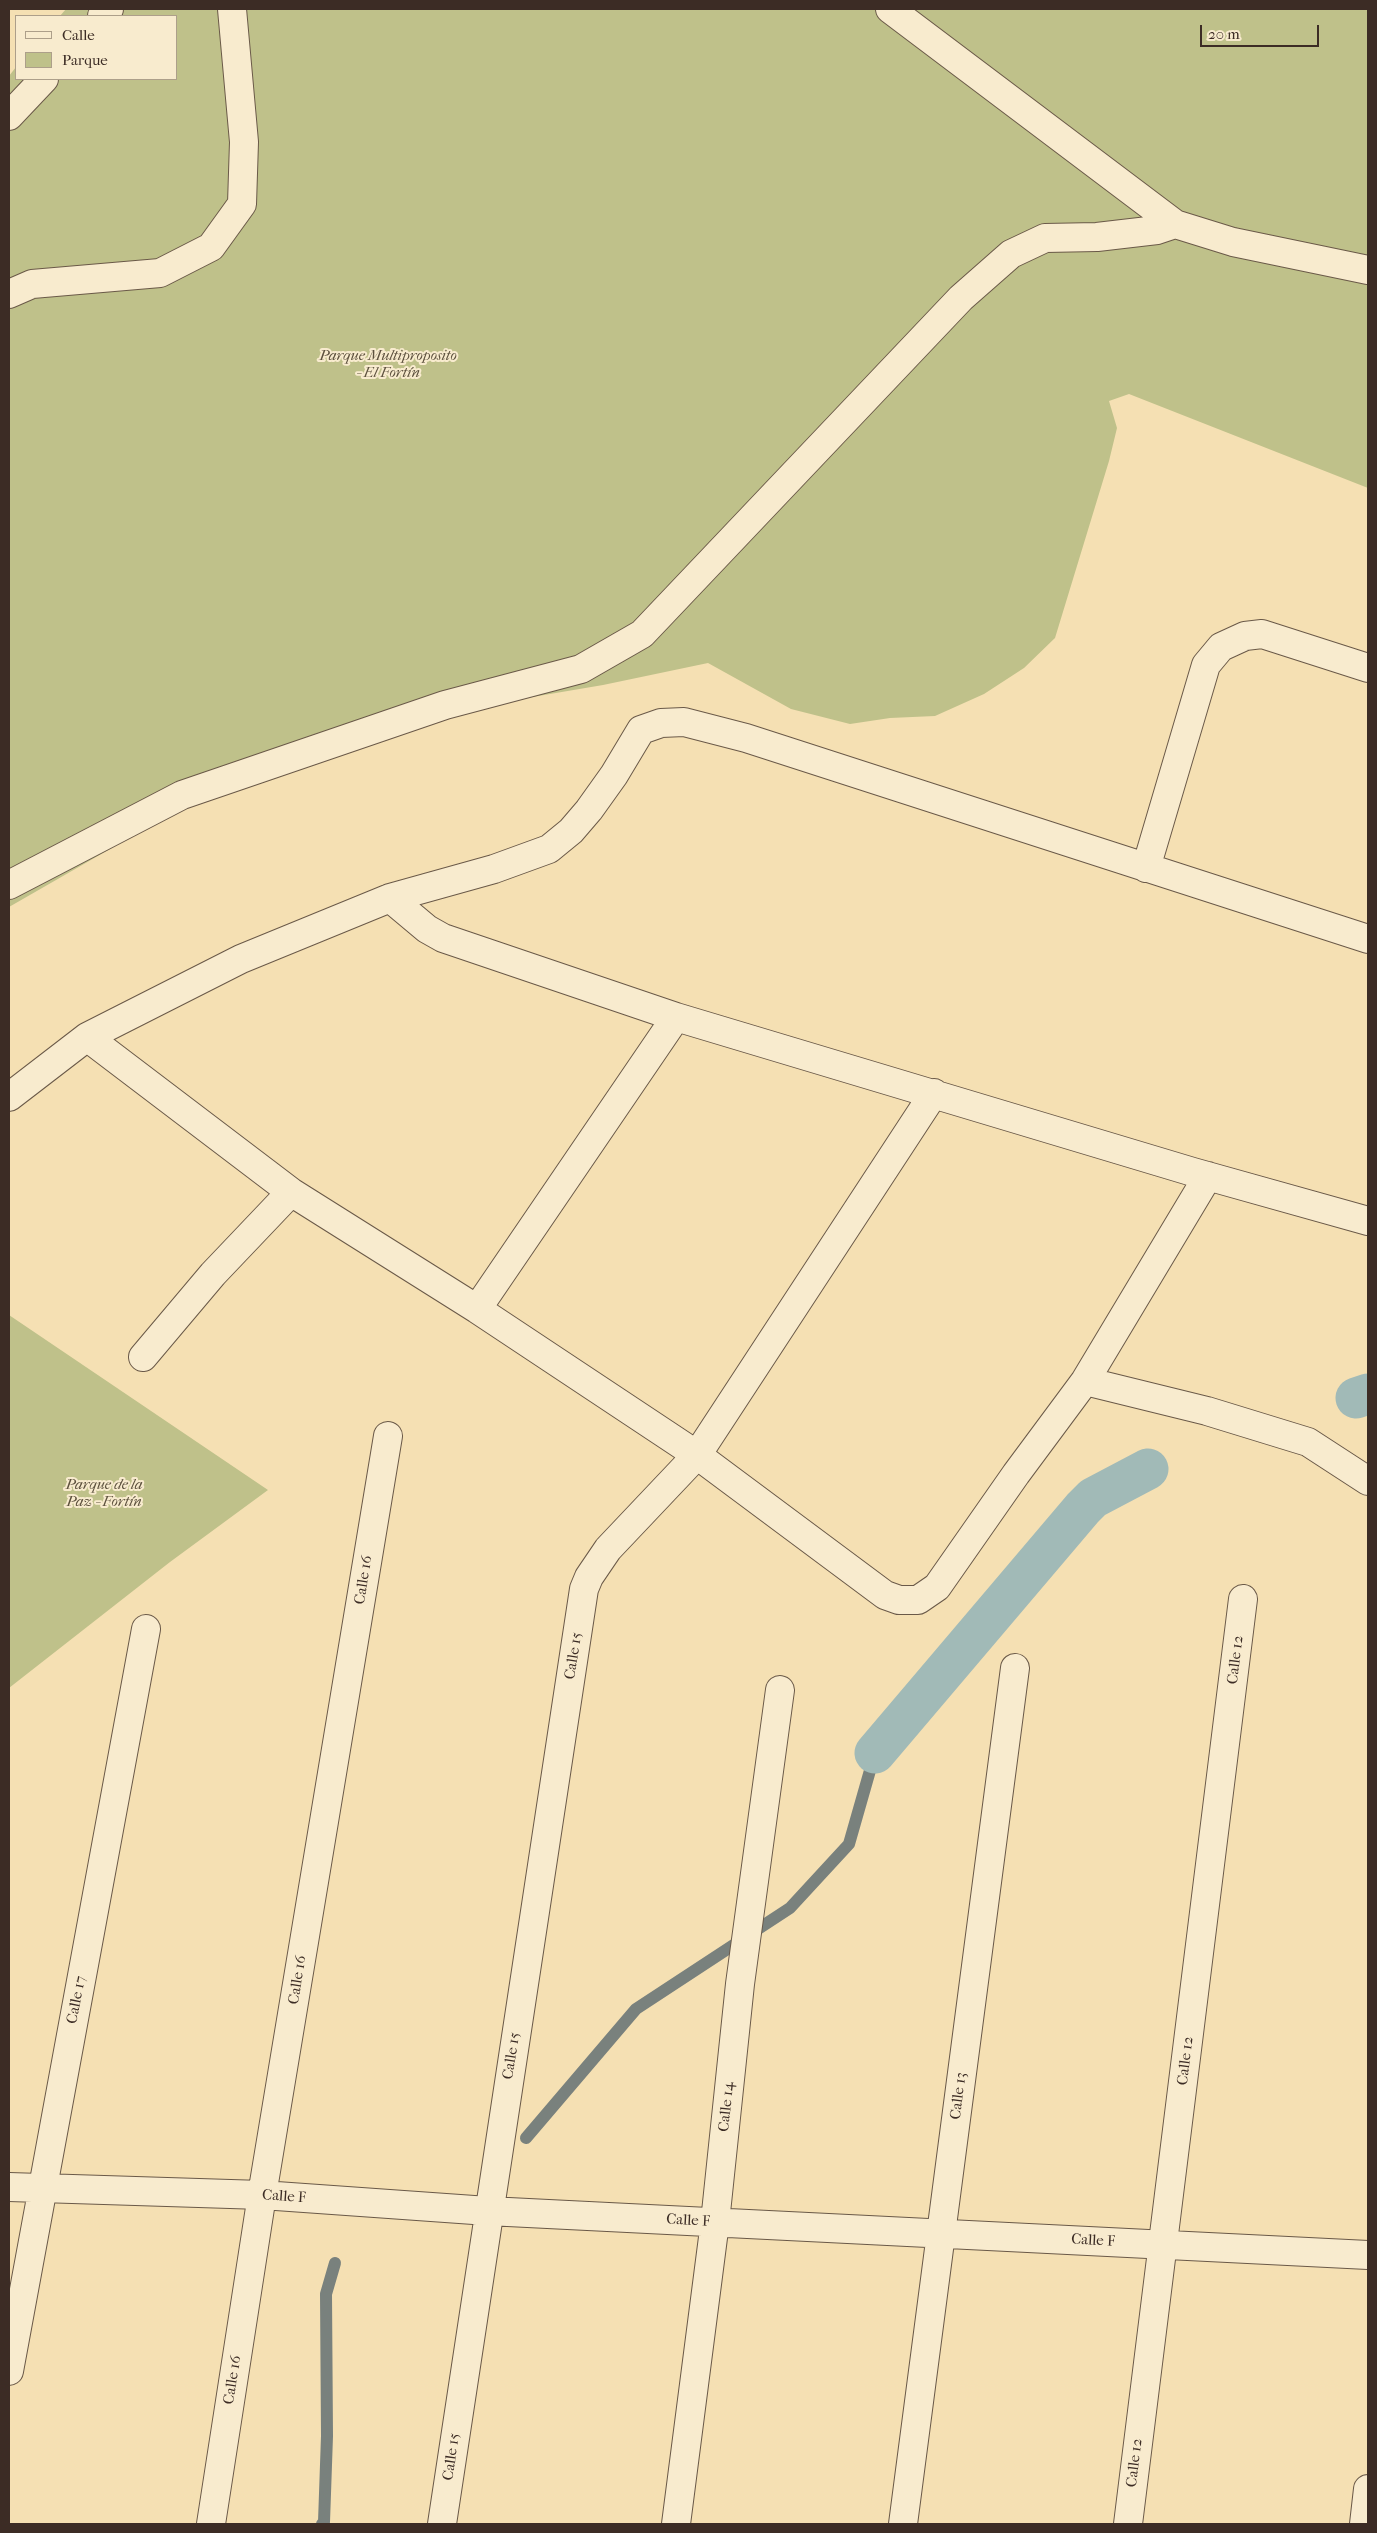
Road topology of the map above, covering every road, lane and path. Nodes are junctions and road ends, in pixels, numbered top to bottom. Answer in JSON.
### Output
{"nodes":[{"id":1,"x":232,"y":9,"type":"edge"},
{"id":2,"x":890,"y":9,"type":"edge"},
{"id":3,"x":43,"y":80,"type":"edge"},
{"id":4,"x":9,"y":116,"type":"edge"},
{"id":5,"x":1175,"y":224,"type":"junction"},
{"id":6,"x":1368,"y":270,"type":"edge"},
{"id":7,"x":9,"y":294,"type":"edge"},
{"id":8,"x":1368,"y":668,"type":"edge"},
{"id":9,"x":1146,"y":868,"type":"junction"},
{"id":10,"x":9,"y":885,"type":"edge"},
{"id":11,"x":390,"y":898,"type":"junction"},
{"id":12,"x":1368,"y":940,"type":"edge"},
{"id":13,"x":676,"y":1017,"type":"junction"},
{"id":14,"x":87,"y":1037,"type":"junction"},
{"id":15,"x":934,"y":1094,"type":"junction"},
{"id":16,"x":9,"y":1097,"type":"edge"},
{"id":17,"x":1208,"y":1176,"type":"junction"},
{"id":18,"x":291,"y":1192,"type":"junction"},
{"id":19,"x":1368,"y":1221,"type":"edge"},
{"id":20,"x":477,"y":1309,"type":"junction"},
{"id":21,"x":143,"y":1357,"type":"dead end"},
{"id":22,"x":1086,"y":1381,"type":"junction"},
{"id":23,"x":388,"y":1436,"type":"dead end"},
{"id":24,"x":697,"y":1455,"type":"junction"},
{"id":25,"x":1368,"y":1481,"type":"edge"},
{"id":26,"x":1243,"y":1598,"type":"dead end"},
{"id":27,"x":146,"y":1629,"type":"dead end"},
{"id":28,"x":1015,"y":1668,"type":"dead end"},
{"id":29,"x":780,"y":1690,"type":"dead end"},
{"id":30,"x":9,"y":2187,"type":"edge"},
{"id":31,"x":42,"y":2189,"type":"junction"},
{"id":32,"x":262,"y":2195,"type":"junction"},
{"id":33,"x":488,"y":2211,"type":"junction"},
{"id":34,"x":716,"y":2222,"type":"junction"},
{"id":35,"x":941,"y":2234,"type":"junction"},
{"id":36,"x":1163,"y":2245,"type":"junction"},
{"id":37,"x":1368,"y":2255,"type":"edge"},
{"id":38,"x":9,"y":2371,"type":"edge"},
{"id":39,"x":1368,"y":2489,"type":"edge"},
{"id":40,"x":210,"y":2524,"type":"edge"},
{"id":41,"x":442,"y":2524,"type":"edge"},
{"id":42,"x":676,"y":2524,"type":"edge"},
{"id":43,"x":903,"y":2524,"type":"edge"},
{"id":44,"x":1128,"y":2524,"type":"edge"},
{"id":45,"x":1364,"y":2524,"type":"edge"}],
"edges":[{"from":1,"to":7,"type":"street"},
{"from":2,"to":5,"type":"street"},
{"from":3,"to":4,"type":"street"},
{"from":5,"to":6,"type":"street"},
{"from":5,"to":10,"type":"street"},
{"from":8,"to":9,"type":"street"},
{"from":9,"to":11,"type":"street"},
{"from":9,"to":12,"type":"street"},
{"from":11,"to":13,"type":"street"},
{"from":11,"to":14,"type":"street"},
{"from":13,"to":15,"type":"street"},
{"from":13,"to":20,"type":"street"},
{"from":14,"to":16,"type":"street"},
{"from":14,"to":18,"type":"street"},
{"from":15,"to":17,"type":"street"},
{"from":15,"to":24,"type":"street","name":"Calle 15"},
{"from":17,"to":19,"type":"street"},
{"from":17,"to":22,"type":"street"},
{"from":18,"to":20,"type":"street"},
{"from":18,"to":21,"type":"street"},
{"from":20,"to":24,"type":"street"},
{"from":22,"to":24,"type":"street"},
{"from":22,"to":25,"type":"street"},
{"from":23,"to":32,"type":"street","name":"Calle 16"},
{"from":24,"to":33,"type":"street","name":"Calle 15"},
{"from":26,"to":36,"type":"street","name":"Calle 12"},
{"from":27,"to":31,"type":"street","name":"Calle 17"},
{"from":28,"to":35,"type":"street","name":"Calle 13"},
{"from":29,"to":34,"type":"street","name":"Calle 14"},
{"from":30,"to":31,"type":"street","name":"Calle F"},
{"from":31,"to":32,"type":"street","name":"Calle F"},
{"from":31,"to":38,"type":"street","name":"Calle 17"},
{"from":32,"to":33,"type":"street","name":"Calle F"},
{"from":32,"to":40,"type":"street","name":"Calle 16"},
{"from":33,"to":34,"type":"street","name":"Calle F"},
{"from":33,"to":41,"type":"street","name":"Calle 15"},
{"from":34,"to":35,"type":"street","name":"Calle F"},
{"from":34,"to":42,"type":"street","name":"Calle 14"},
{"from":35,"to":36,"type":"street","name":"Calle F"},
{"from":35,"to":43,"type":"street","name":"Calle 13"},
{"from":36,"to":37,"type":"street","name":"Calle F"},
{"from":36,"to":44,"type":"street","name":"Calle 12"},
{"from":39,"to":45,"type":"street"}]}
